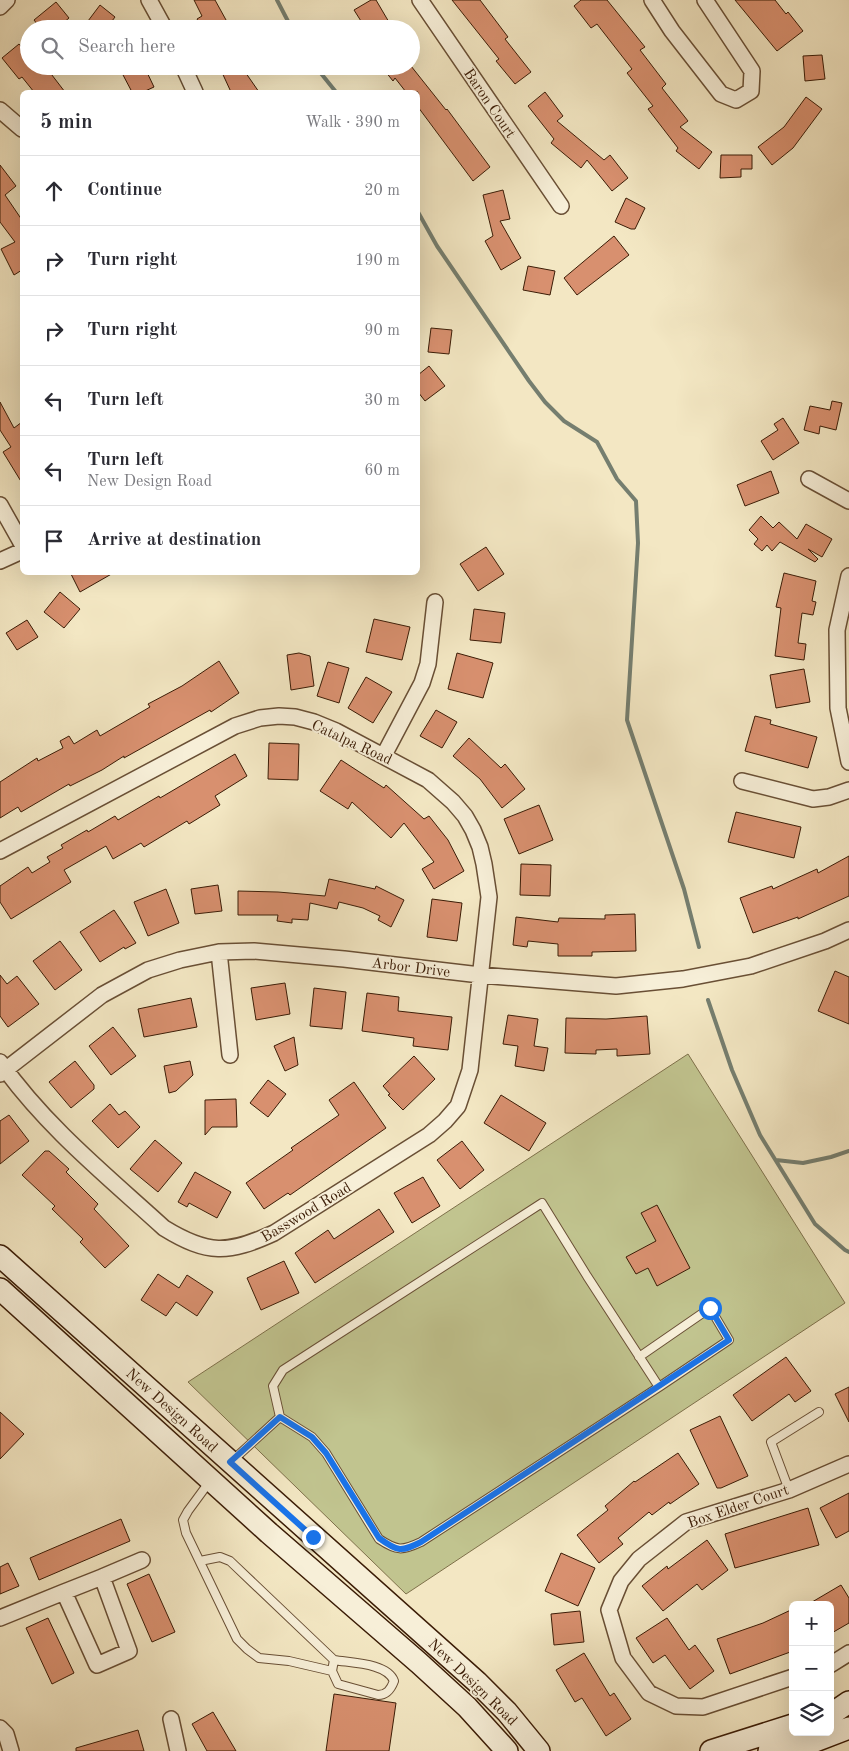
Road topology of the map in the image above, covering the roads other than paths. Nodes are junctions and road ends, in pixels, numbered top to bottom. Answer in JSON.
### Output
{"nodes":[{"id":1,"x":7,"y":0,"type":"edge"},
{"id":2,"x":149,"y":0,"type":"edge"},
{"id":3,"x":420,"y":0,"type":"edge"},
{"id":4,"x":652,"y":0,"type":"edge"},
{"id":5,"x":705,"y":0,"type":"edge"},
{"id":6,"x":0,"y":7,"type":"edge"},
{"id":7,"x":160,"y":20,"type":"edge"},
{"id":8,"x":187,"y":75,"type":"edge"},
{"id":9,"x":194,"y":90,"type":"edge"},
{"id":10,"x":0,"y":110,"type":"edge"},
{"id":11,"x":20,"y":127,"type":"edge"},
{"id":12,"x":561,"y":206,"type":"dead end"},
{"id":13,"x":809,"y":479,"type":"dead end"},
{"id":14,"x":849,"y":501,"type":"edge"},
{"id":15,"x":0,"y":505,"type":"edge"},
{"id":16,"x":20,"y":540,"type":"edge"},
{"id":17,"x":20,"y":552,"type":"edge"},
{"id":18,"x":0,"y":562,"type":"edge"},
{"id":19,"x":849,"y":576,"type":"edge"},
{"id":20,"x":436,"y":602,"type":"dead end"},
{"id":21,"x":384,"y":755,"type":"junction"},
{"id":22,"x":849,"y":762,"type":"edge"},
{"id":23,"x":742,"y":781,"type":"dead end"},
{"id":24,"x":849,"y":790,"type":"edge"},
{"id":25,"x":0,"y":851,"type":"edge"},
{"id":26,"x":849,"y":930,"type":"edge"},
{"id":27,"x":219,"y":952,"type":"junction"},
{"id":28,"x":480,"y":974,"type":"junction"},
{"id":29,"x":230,"y":1055,"type":"dead end"},
{"id":30,"x":2,"y":1069,"type":"edge"},
{"id":31,"x":0,"y":1256,"type":"edge"},
{"id":32,"x":0,"y":1289,"type":"edge"},
{"id":33,"x":639,"y":1357,"type":"junction"},
{"id":34,"x":659,"y":1388,"type":"junction"},
{"id":35,"x":819,"y":1412,"type":"dead end"},
{"id":36,"x":280,"y":1417,"type":"junction"},
{"id":37,"x":230,"y":1462,"type":"junction"},
{"id":38,"x":849,"y":1464,"type":"edge"},
{"id":39,"x":210,"y":1481,"type":"junction"},
{"id":40,"x":788,"y":1490,"type":"junction"},
{"id":41,"x":142,"y":1560,"type":"dead end"},
{"id":42,"x":200,"y":1562,"type":"junction"},
{"id":43,"x":102,"y":1577,"type":"junction"},
{"id":44,"x":64,"y":1592,"type":"junction"},
{"id":45,"x":0,"y":1618,"type":"edge"},
{"id":46,"x":849,"y":1653,"type":"edge"},
{"id":47,"x":334,"y":1660,"type":"junction"},
{"id":48,"x":834,"y":1662,"type":"edge"},
{"id":49,"x":332,"y":1671,"type":"junction"},
{"id":50,"x":789,"y":1678,"type":"edge"},
{"id":51,"x":849,"y":1701,"type":"edge"},
{"id":52,"x":834,"y":1708,"type":"edge"},
{"id":53,"x":834,"y":1711,"type":"edge"},
{"id":54,"x":171,"y":1719,"type":"dead end"},
{"id":55,"x":789,"y":1726,"type":"edge"},
{"id":56,"x":0,"y":1728,"type":"edge"},
{"id":57,"x":849,"y":1728,"type":"edge"},
{"id":58,"x":804,"y":1742,"type":"edge"},
{"id":59,"x":504,"y":1749,"type":"edge"},
{"id":60,"x":11,"y":1751,"type":"edge"},
{"id":61,"x":178,"y":1751,"type":"edge"},
{"id":62,"x":539,"y":1751,"type":"edge"},
{"id":63,"x":711,"y":1751,"type":"edge"},
{"id":64,"x":770,"y":1751,"type":"edge"},
{"id":65,"x":788,"y":1751,"type":"edge"}],
"edges":[{"from":1,"to":6,"type":"street"},
{"from":2,"to":7,"type":"street"},
{"from":3,"to":12,"type":"street","name":"Baron Court"},
{"from":4,"to":5,"type":"street"},
{"from":8,"to":9,"type":"street"},
{"from":10,"to":11,"type":"street"},
{"from":13,"to":14,"type":"street"},
{"from":15,"to":16,"type":"street"},
{"from":17,"to":18,"type":"street"},
{"from":19,"to":22,"type":"street"},
{"from":20,"to":21,"type":"street"},
{"from":21,"to":25,"type":"street","name":"Catalpa Road"},
{"from":21,"to":28,"type":"street","name":"Catalpa Road"},
{"from":23,"to":24,"type":"street"},
{"from":26,"to":28,"type":"street","name":"Arbor Drive"},
{"from":27,"to":28,"type":"street","name":"Arbor Drive"},
{"from":27,"to":29,"type":"street"},
{"from":27,"to":30,"type":"street","name":"Arbor Drive"},
{"from":28,"to":30,"type":"street","name":"Basswood Road"},
{"from":31,"to":37,"type":"main road","name":"New Design Road"},
{"from":32,"to":39,"type":"main road","name":"New Design Road"},
{"from":33,"to":34,"type":"lane"},
{"from":33,"to":34,"type":"lane"},
{"from":33,"to":36,"type":"lane"},
{"from":34,"to":36,"type":"lane"},
{"from":35,"to":40,"type":"lane"},
{"from":36,"to":37,"type":"lane"},
{"from":37,"to":39,"type":"main road"},
{"from":37,"to":62,"type":"main road","name":"New Design Road"},
{"from":38,"to":40,"type":"street","name":"Box Elder Court"},
{"from":39,"to":42,"type":"lane"},
{"from":39,"to":59,"type":"main road","name":"New Design Road"},
{"from":40,"to":50,"type":"street","name":"Box Elder Court"},
{"from":41,"to":43,"type":"street"},
{"from":42,"to":47,"type":"lane"},
{"from":42,"to":49,"type":"lane"},
{"from":43,"to":44,"type":"street"},
{"from":43,"to":44,"type":"street"},
{"from":44,"to":45,"type":"street"},
{"from":46,"to":48,"type":"street"},
{"from":47,"to":49,"type":"lane"},
{"from":47,"to":49,"type":"lane"},
{"from":51,"to":52,"type":"main road"},
{"from":51,"to":53,"type":"main road"},
{"from":54,"to":61,"type":"street"},
{"from":55,"to":63,"type":"main road"},
{"from":56,"to":60,"type":"street"},
{"from":57,"to":58,"type":"main road"},
{"from":58,"to":64,"type":"main road"},
{"from":58,"to":65,"type":"main road"}]}
